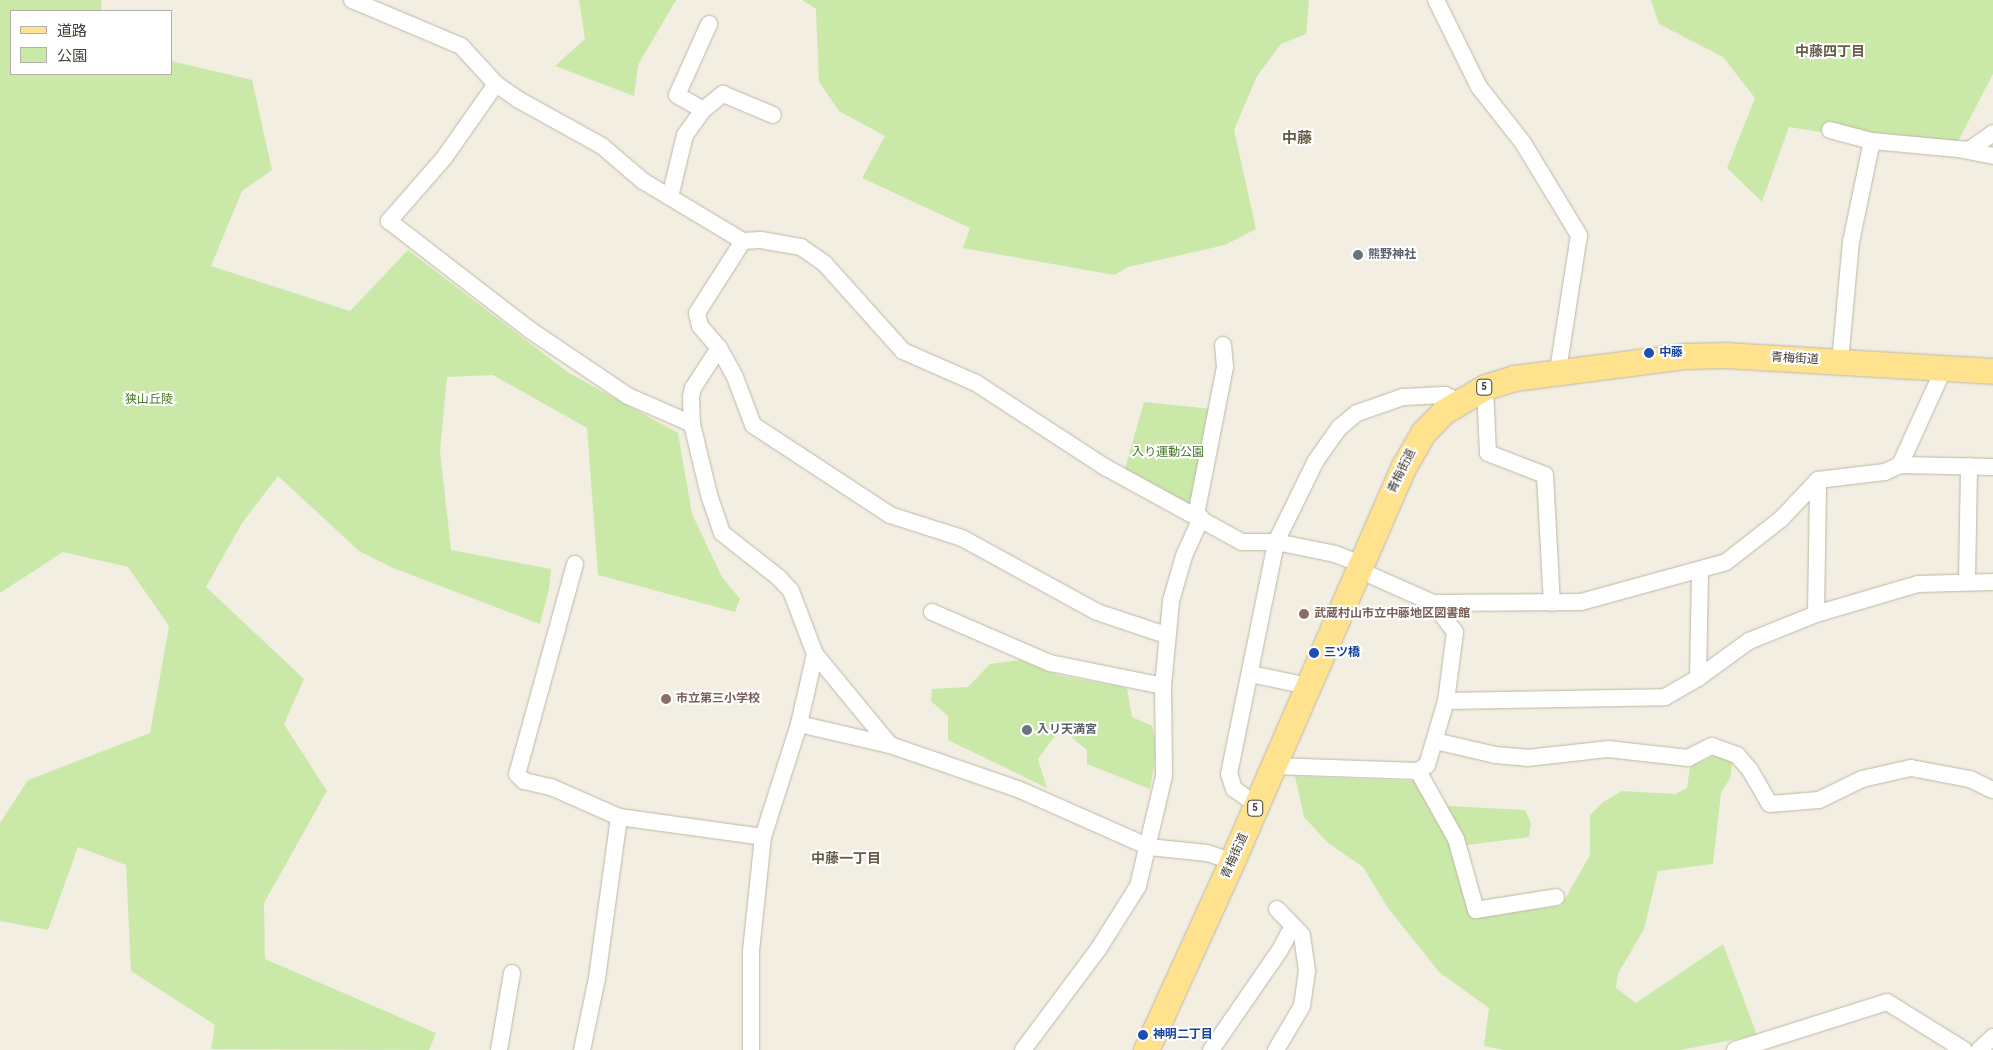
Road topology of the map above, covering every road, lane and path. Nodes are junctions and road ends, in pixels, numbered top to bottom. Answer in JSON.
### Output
{"nodes":[{"id":1,"x":352,"y":0,"type":"edge"},
{"id":2,"x":1436,"y":0,"type":"edge"},
{"id":3,"x":709,"y":24,"type":"dead end"},
{"id":4,"x":496,"y":84,"type":"junction"},
{"id":5,"x":703,"y":110,"type":"junction"},
{"id":6,"x":773,"y":115,"type":"dead end"},
{"id":7,"x":1830,"y":130,"type":"dead end"},
{"id":8,"x":1993,"y":133,"type":"edge"},
{"id":9,"x":1872,"y":141,"type":"junction"},
{"id":10,"x":1963,"y":150,"type":"junction"},
{"id":11,"x":1993,"y":156,"type":"edge"},
{"id":12,"x":670,"y":197,"type":"junction"},
{"id":13,"x":743,"y":240,"type":"junction"},
{"id":14,"x":1223,"y":345,"type":"dead end"},
{"id":15,"x":719,"y":348,"type":"junction"},
{"id":16,"x":1840,"y":362,"type":"junction"},
{"id":17,"x":1944,"y":368,"type":"junction"},
{"id":18,"x":1558,"y":370,"type":"junction"},
{"id":19,"x":1993,"y":371,"type":"edge"},
{"id":20,"x":1485,"y":387,"type":"junction"},
{"id":21,"x":1458,"y":401,"type":"junction"},
{"id":22,"x":692,"y":424,"type":"junction"},
{"id":23,"x":1900,"y":464,"type":"junction"},
{"id":24,"x":1969,"y":466,"type":"junction"},
{"id":25,"x":1993,"y":467,"type":"edge"},
{"id":26,"x":1818,"y":480,"type":"junction"},
{"id":27,"x":1199,"y":516,"type":"junction"},
{"id":28,"x":1276,"y":542,"type":"junction"},
{"id":29,"x":575,"y":564,"type":"dead end"},
{"id":30,"x":1361,"y":564,"type":"junction"},
{"id":31,"x":1700,"y":570,"type":"junction"},
{"id":32,"x":1968,"y":581,"type":"junction"},
{"id":33,"x":1993,"y":582,"type":"edge"},
{"id":34,"x":1433,"y":603,"type":"junction"},
{"id":35,"x":1552,"y":603,"type":"junction"},
{"id":36,"x":932,"y":612,"type":"dead end"},
{"id":37,"x":1816,"y":614,"type":"junction"},
{"id":38,"x":1166,"y":635,"type":"junction"},
{"id":39,"x":815,"y":654,"type":"junction"},
{"id":40,"x":1251,"y":674,"type":"junction"},
{"id":41,"x":1698,"y":678,"type":"junction"},
{"id":42,"x":1163,"y":686,"type":"junction"},
{"id":43,"x":1308,"y":686,"type":"junction"},
{"id":44,"x":1446,"y":700,"type":"junction"},
{"id":45,"x":799,"y":724,"type":"junction"},
{"id":46,"x":1435,"y":741,"type":"junction"},
{"id":47,"x":890,"y":745,"type":"junction"},
{"id":48,"x":1273,"y":766,"type":"junction"},
{"id":49,"x":1418,"y":771,"type":"junction"},
{"id":50,"x":1988,"y":784,"type":"edge"},
{"id":51,"x":1256,"y":805,"type":"junction"},
{"id":52,"x":619,"y":817,"type":"junction"},
{"id":53,"x":763,"y":837,"type":"junction"},
{"id":54,"x":1149,"y":847,"type":"junction"},
{"id":55,"x":1232,"y":861,"type":"junction"},
{"id":56,"x":1556,"y":897,"type":"dead end"},
{"id":57,"x":1277,"y":909,"type":"dead end"},
{"id":58,"x":1293,"y":926,"type":"junction"},
{"id":59,"x":512,"y":973,"type":"dead end"},
{"id":60,"x":1993,"y":1037,"type":"edge"},
{"id":61,"x":499,"y":1050,"type":"edge"},
{"id":62,"x":582,"y":1050,"type":"edge"},
{"id":63,"x":751,"y":1050,"type":"edge"},
{"id":64,"x":1023,"y":1050,"type":"edge"},
{"id":65,"x":1146,"y":1050,"type":"edge"},
{"id":66,"x":1210,"y":1050,"type":"edge"},
{"id":67,"x":1276,"y":1050,"type":"edge"},
{"id":68,"x":1735,"y":1050,"type":"edge"},
{"id":69,"x":1964,"y":1050,"type":"edge"},
{"id":70,"x":1979,"y":1050,"type":"edge"}],
"edges":[{"from":1,"to":4,"type":"street"},
{"from":2,"to":18,"type":"street"},
{"from":3,"to":5,"type":"street"},
{"from":4,"to":12,"type":"street"},
{"from":4,"to":22,"type":"street"},
{"from":5,"to":6,"type":"street"},
{"from":5,"to":12,"type":"street"},
{"from":7,"to":9,"type":"street"},
{"from":8,"to":10,"type":"street"},
{"from":9,"to":10,"type":"street"},
{"from":9,"to":16,"type":"street"},
{"from":10,"to":11,"type":"street"},
{"from":12,"to":13,"type":"street"},
{"from":13,"to":15,"type":"street"},
{"from":13,"to":27,"type":"street"},
{"from":14,"to":27,"type":"street"},
{"from":15,"to":22,"type":"street"},
{"from":15,"to":38,"type":"street"},
{"from":16,"to":17,"type":"main road","name":"青梅街道","number":"5"},
{"from":16,"to":18,"type":"main road","name":"青梅街道","number":"5"},
{"from":17,"to":19,"type":"main road","name":"青梅街道","number":"5"},
{"from":17,"to":23,"type":"street"},
{"from":18,"to":20,"type":"main road","name":"青梅街道","number":"5"},
{"from":20,"to":21,"type":"main road","name":"青梅街道","number":"5"},
{"from":20,"to":35,"type":"street"},
{"from":21,"to":28,"type":"street"},
{"from":21,"to":30,"type":"main road","name":"青梅街道","number":"5"},
{"from":22,"to":39,"type":"street"},
{"from":23,"to":24,"type":"street"},
{"from":23,"to":26,"type":"street"},
{"from":24,"to":25,"type":"street"},
{"from":24,"to":32,"type":"street"},
{"from":26,"to":31,"type":"street"},
{"from":26,"to":37,"type":"street"},
{"from":27,"to":28,"type":"street"},
{"from":27,"to":38,"type":"street"},
{"from":28,"to":30,"type":"street"},
{"from":28,"to":40,"type":"street"},
{"from":29,"to":52,"type":"street"},
{"from":30,"to":34,"type":"street"},
{"from":30,"to":43,"type":"main road","name":"青梅街道","number":"5"},
{"from":31,"to":35,"type":"street"},
{"from":31,"to":41,"type":"street"},
{"from":32,"to":33,"type":"street"},
{"from":32,"to":37,"type":"street"},
{"from":34,"to":35,"type":"street"},
{"from":34,"to":44,"type":"street"},
{"from":36,"to":42,"type":"street"},
{"from":37,"to":41,"type":"street"},
{"from":38,"to":42,"type":"street"},
{"from":39,"to":45,"type":"street"},
{"from":39,"to":47,"type":"street"},
{"from":40,"to":43,"type":"street"},
{"from":40,"to":51,"type":"street"},
{"from":41,"to":44,"type":"street"},
{"from":42,"to":54,"type":"street"},
{"from":43,"to":48,"type":"main road","name":"青梅街道","number":"5"},
{"from":44,"to":46,"type":"street"},
{"from":45,"to":47,"type":"street"},
{"from":45,"to":53,"type":"street"},
{"from":46,"to":49,"type":"street"},
{"from":46,"to":50,"type":"street"},
{"from":47,"to":54,"type":"street"},
{"from":48,"to":49,"type":"street"},
{"from":48,"to":51,"type":"main road","name":"青梅街道","number":"5"},
{"from":49,"to":56,"type":"street"},
{"from":51,"to":55,"type":"main road","name":"青梅街道","number":"5"},
{"from":52,"to":53,"type":"street"},
{"from":52,"to":62,"type":"street"},
{"from":53,"to":63,"type":"street"},
{"from":54,"to":55,"type":"street"},
{"from":54,"to":64,"type":"street"},
{"from":55,"to":65,"type":"main road","name":"青梅街道","number":"5"},
{"from":57,"to":58,"type":"street"},
{"from":58,"to":66,"type":"street"},
{"from":58,"to":67,"type":"street"},
{"from":59,"to":61,"type":"street"},
{"from":60,"to":70,"type":"street"},
{"from":68,"to":69,"type":"street"}]}
